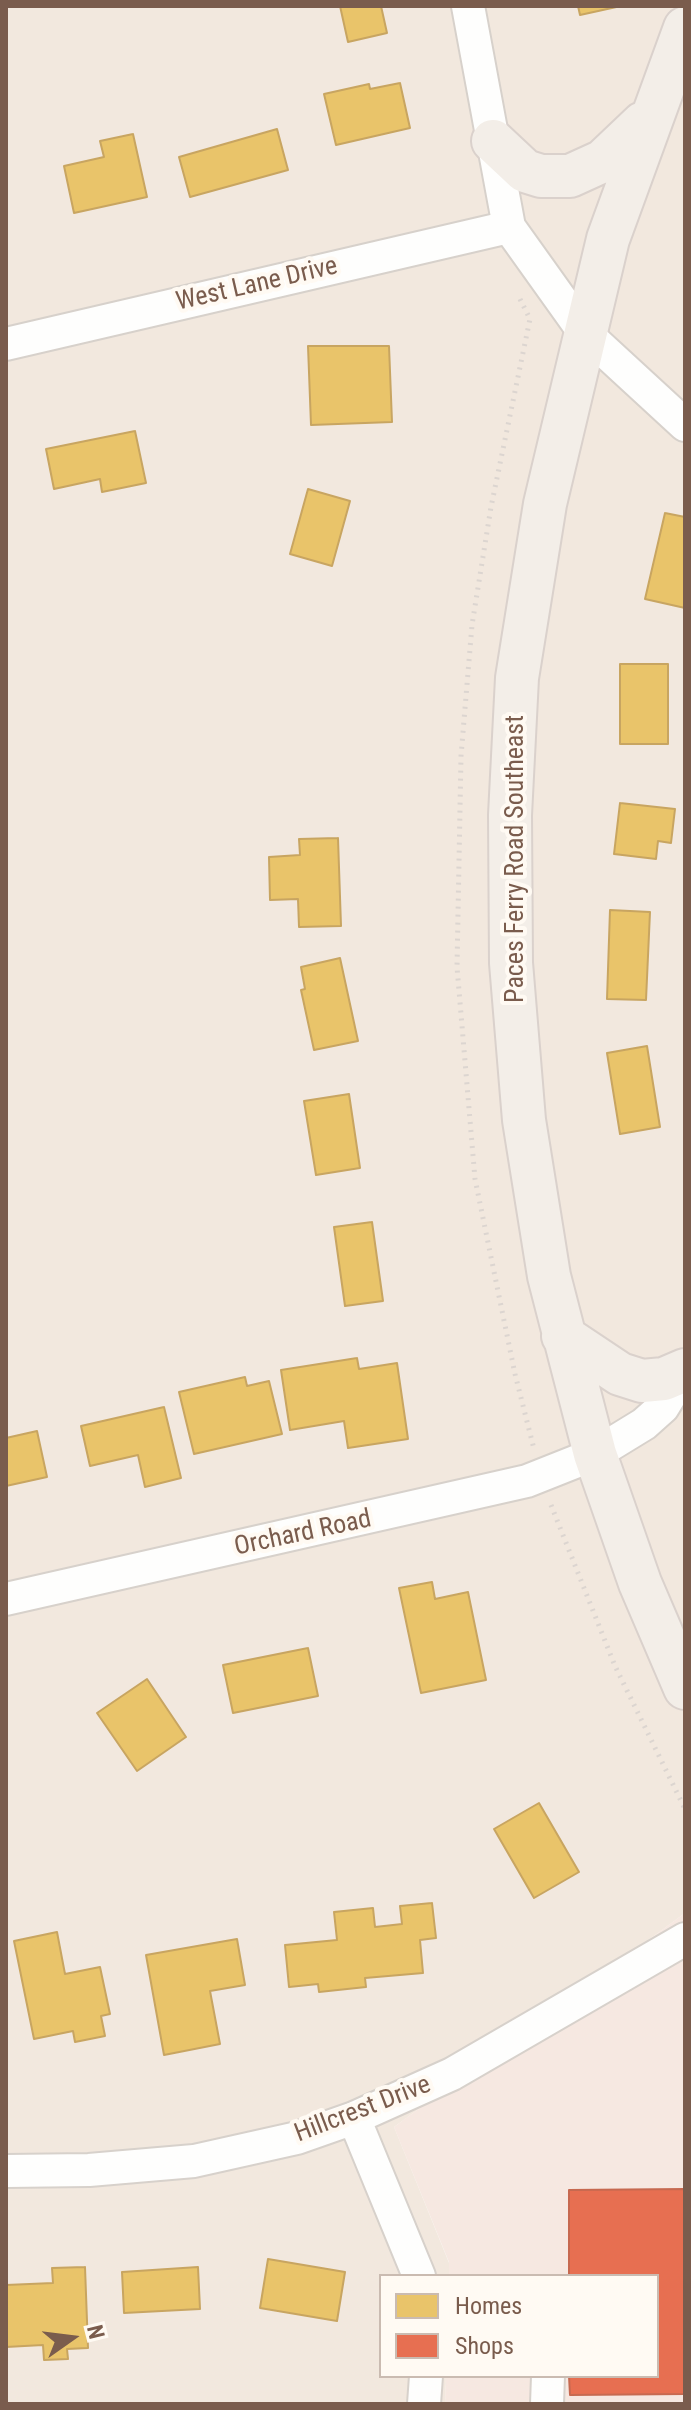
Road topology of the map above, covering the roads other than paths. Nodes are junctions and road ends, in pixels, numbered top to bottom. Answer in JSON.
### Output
{"nodes":[{"id":1,"x":468,"y":6,"type":"edge"},
{"id":2,"x":685,"y":28,"type":"edge"},
{"id":3,"x":650,"y":117,"type":"junction"},
{"id":4,"x":493,"y":141,"type":"junction"},
{"id":5,"x":509,"y":227,"type":"junction"},
{"id":6,"x":584,"y":332,"type":"junction"},
{"id":7,"x":6,"y":344,"type":"edge"},
{"id":8,"x":685,"y":425,"type":"edge"},
{"id":9,"x":563,"y":1336,"type":"junction"},
{"id":10,"x":685,"y":1371,"type":"edge"},
{"id":11,"x":595,"y":1454,"type":"junction"},
{"id":12,"x":6,"y":1599,"type":"edge"},
{"id":13,"x":685,"y":1688,"type":"edge"},
{"id":14,"x":685,"y":1939,"type":"edge"},
{"id":15,"x":354,"y":2118,"type":"junction"},
{"id":16,"x":6,"y":2171,"type":"edge"},
{"id":17,"x":418,"y":2274,"type":"edge"},
{"id":18,"x":426,"y":2378,"type":"edge"},
{"id":19,"x":548,"y":2378,"type":"edge"},
{"id":20,"x":424,"y":2404,"type":"edge"},
{"id":21,"x":547,"y":2404,"type":"edge"}],
"edges":[{"from":1,"to":4,"type":"street"},
{"from":2,"to":3,"type":"main road","name":"Paces Ferry Road Southeast"},
{"from":3,"to":4,"type":"main road"},
{"from":3,"to":6,"type":"main road","name":"Paces Ferry Road Southeast"},
{"from":4,"to":5,"type":"street"},
{"from":5,"to":6,"type":"street"},
{"from":5,"to":7,"type":"street","name":"West Lane Drive"},
{"from":6,"to":8,"type":"street"},
{"from":6,"to":9,"type":"main road","name":"Paces Ferry Road Southeast"},
{"from":9,"to":10,"type":"main road"},
{"from":9,"to":11,"type":"main road","name":"Paces Ferry Road Southeast"},
{"from":10,"to":11,"type":"street","name":"Orchard Road"},
{"from":11,"to":12,"type":"street","name":"Orchard Road"},
{"from":11,"to":13,"type":"main road","name":"Paces Ferry Road Southeast"},
{"from":14,"to":15,"type":"street","name":"Hillcrest Drive"},
{"from":15,"to":16,"type":"street","name":"Hillcrest Drive"},
{"from":15,"to":17,"type":"street"},
{"from":18,"to":20,"type":"street"},
{"from":19,"to":21,"type":"street"}]}
